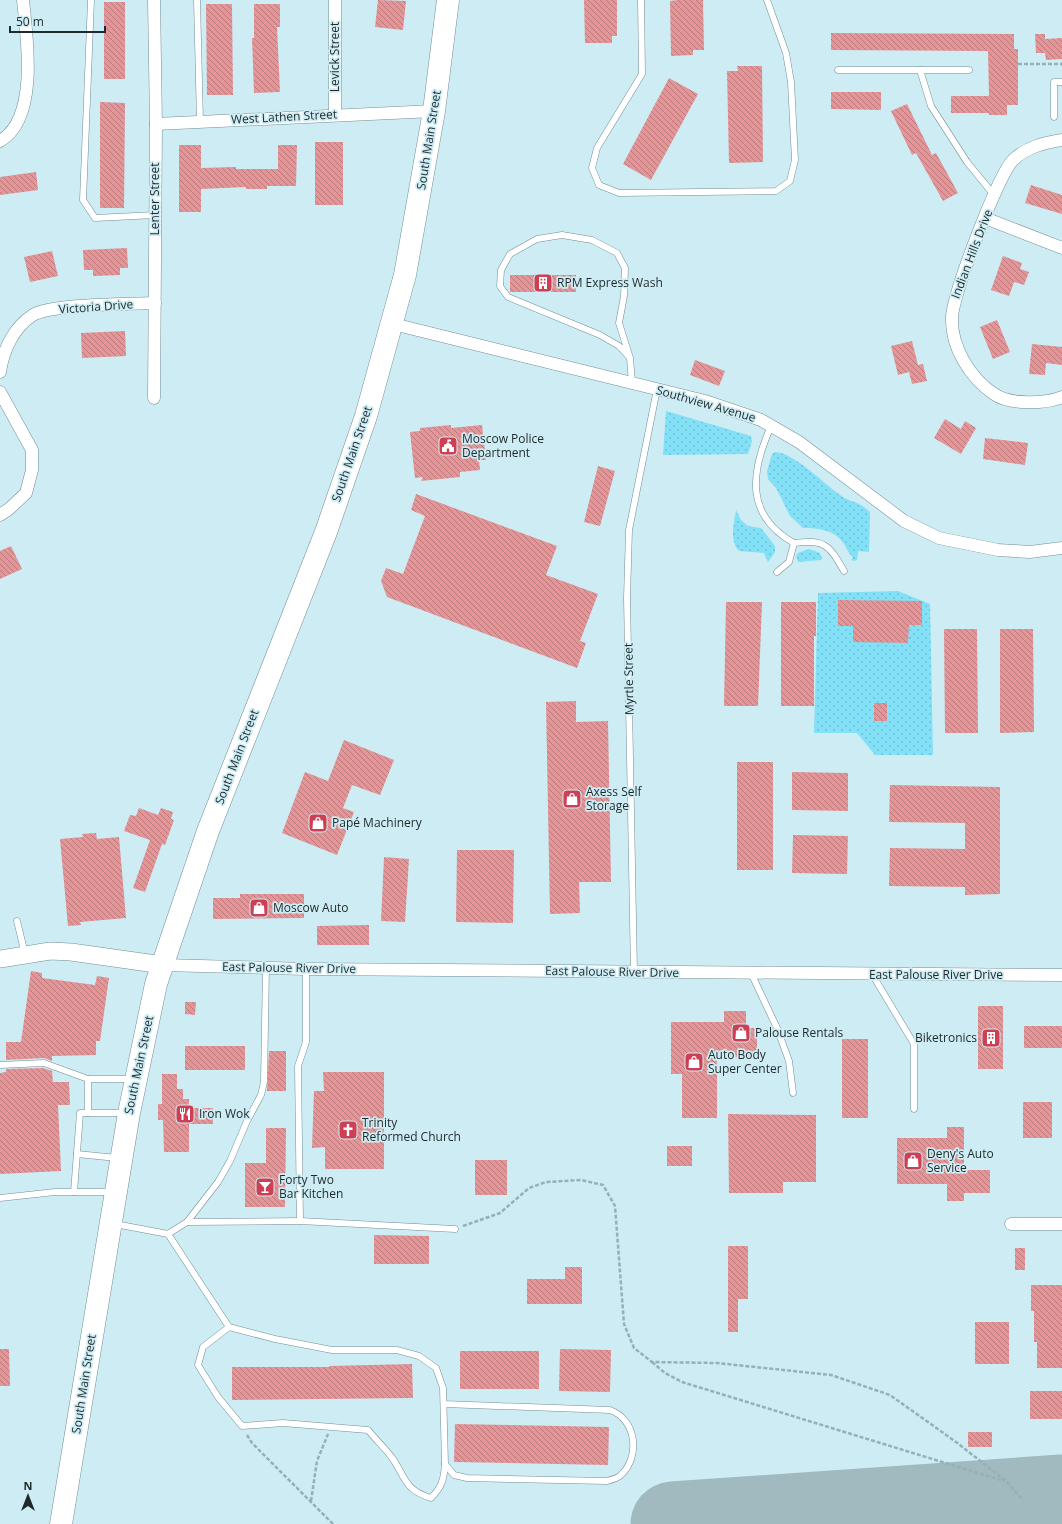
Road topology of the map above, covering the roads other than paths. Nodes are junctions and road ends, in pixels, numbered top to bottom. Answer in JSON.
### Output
{"nodes":[{"id":1,"x":23,"y":0,"type":"edge"},
{"id":2,"x":91,"y":0,"type":"edge"},
{"id":3,"x":154,"y":0,"type":"edge"},
{"id":4,"x":197,"y":0,"type":"edge"},
{"id":5,"x":335,"y":0,"type":"edge"},
{"id":6,"x":448,"y":0,"type":"edge"},
{"id":7,"x":641,"y":0,"type":"edge"},
{"id":8,"x":767,"y":0,"type":"edge"},
{"id":9,"x":838,"y":70,"type":"dead end"},
{"id":10,"x":920,"y":70,"type":"junction"},
{"id":11,"x":969,"y":70,"type":"dead end"},
{"id":12,"x":1062,"y":82,"type":"edge"},
{"id":13,"x":434,"y":111,"type":"junction"},
{"id":14,"x":335,"y":115,"type":"junction"},
{"id":15,"x":1054,"y":116,"type":"dead end"},
{"id":16,"x":200,"y":122,"type":"junction"},
{"id":17,"x":156,"y":124,"type":"junction"},
{"id":18,"x":1062,"y":140,"type":"edge"},
{"id":19,"x":0,"y":141,"type":"edge"},
{"id":20,"x":994,"y":195,"type":"junction"},
{"id":21,"x":155,"y":215,"type":"junction"},
{"id":22,"x":985,"y":218,"type":"junction"},
{"id":23,"x":1062,"y":248,"type":"edge"},
{"id":24,"x":155,"y":303,"type":"junction"},
{"id":25,"x":393,"y":324,"type":"junction"},
{"id":26,"x":630,"y":358,"type":"junction"},
{"id":27,"x":0,"y":372,"type":"edge"},
{"id":28,"x":632,"y":383,"type":"junction"},
{"id":29,"x":657,"y":389,"type":"junction"},
{"id":30,"x":0,"y":392,"type":"edge"},
{"id":31,"x":1062,"y":397,"type":"edge"},
{"id":32,"x":154,"y":398,"type":"dead end"},
{"id":33,"x":771,"y":426,"type":"junction"},
{"id":34,"x":0,"y":515,"type":"edge"},
{"id":35,"x":794,"y":543,"type":"junction"},
{"id":36,"x":1062,"y":548,"type":"edge"},
{"id":37,"x":844,"y":571,"type":"dead end"},
{"id":38,"x":777,"y":572,"type":"dead end"},
{"id":39,"x":17,"y":921,"type":"dead end"},
{"id":40,"x":26,"y":954,"type":"junction"},
{"id":41,"x":0,"y":959,"type":"edge"},
{"id":42,"x":163,"y":966,"type":"junction"},
{"id":43,"x":266,"y":968,"type":"junction"},
{"id":44,"x":306,"y":969,"type":"junction"},
{"id":45,"x":634,"y":972,"type":"junction"},
{"id":46,"x":751,"y":973,"type":"junction"},
{"id":47,"x":872,"y":974,"type":"junction"},
{"id":48,"x":1062,"y":975,"type":"edge"},
{"id":49,"x":0,"y":1065,"type":"edge"},
{"id":50,"x":88,"y":1079,"type":"junction"},
{"id":51,"x":136,"y":1080,"type":"junction"},
{"id":52,"x":793,"y":1093,"type":"dead end"},
{"id":53,"x":914,"y":1109,"type":"dead end"},
{"id":54,"x":88,"y":1112,"type":"junction"},
{"id":55,"x":128,"y":1112,"type":"junction"},
{"id":56,"x":77,"y":1154,"type":"junction"},
{"id":57,"x":121,"y":1158,"type":"junction"},
{"id":58,"x":74,"y":1192,"type":"junction"},
{"id":59,"x":115,"y":1192,"type":"junction"},
{"id":60,"x":0,"y":1198,"type":"edge"},
{"id":61,"x":187,"y":1222,"type":"junction"},
{"id":62,"x":300,"y":1222,"type":"junction"},
{"id":63,"x":109,"y":1223,"type":"junction"},
{"id":64,"x":1011,"y":1224,"type":"dead end"},
{"id":65,"x":1062,"y":1224,"type":"edge"},
{"id":66,"x":455,"y":1229,"type":"road end"},
{"id":67,"x":168,"y":1234,"type":"junction"},
{"id":68,"x":229,"y":1327,"type":"junction"},
{"id":69,"x":444,"y":1404,"type":"junction"},
{"id":70,"x":445,"y":1464,"type":"junction"},
{"id":71,"x":61,"y":1524,"type":"edge"}],
"edges":[{"from":1,"to":19,"type":"street"},
{"from":2,"to":21,"type":"lane"},
{"from":3,"to":17,"type":"street","name":"Lenter Street"},
{"from":4,"to":16,"type":"lane"},
{"from":5,"to":14,"type":"street","name":"Levick Street"},
{"from":6,"to":13,"type":"highway","name":"South Main Street"},
{"from":7,"to":8,"type":"lane"},
{"from":9,"to":10,"type":"lane"},
{"from":10,"to":11,"type":"lane"},
{"from":10,"to":20,"type":"lane"},
{"from":12,"to":15,"type":"lane"},
{"from":13,"to":14,"type":"street","name":"West Lathen Street"},
{"from":13,"to":25,"type":"highway","name":"South Main Street"},
{"from":14,"to":16,"type":"street","name":"West Lathen Street"},
{"from":16,"to":17,"type":"street","name":"West Lathen Street"},
{"from":17,"to":21,"type":"street","name":"Lenter Street"},
{"from":18,"to":20,"type":"street","name":"Indian Hills Drive"},
{"from":20,"to":22,"type":"street","name":"Indian Hills Drive"},
{"from":21,"to":24,"type":"street","name":"Lenter Street"},
{"from":22,"to":23,"type":"street"},
{"from":22,"to":31,"type":"street","name":"Indian Hills Drive"},
{"from":24,"to":27,"type":"street","name":"Victoria Drive"},
{"from":24,"to":32,"type":"street","name":"Lenter Street"},
{"from":25,"to":28,"type":"street","name":"Southview Avenue"},
{"from":25,"to":42,"type":"highway","name":"South Main Street"},
{"from":26,"to":26,"type":"lane"},
{"from":26,"to":28,"type":"lane"},
{"from":28,"to":29,"type":"street","name":"Southview Avenue"},
{"from":29,"to":33,"type":"street","name":"Southview Avenue"},
{"from":29,"to":45,"type":"lane","name":"Myrtle Street"},
{"from":30,"to":34,"type":"street"},
{"from":33,"to":35,"type":"lane"},
{"from":33,"to":36,"type":"street","name":"Southview Avenue"},
{"from":35,"to":37,"type":"lane"},
{"from":35,"to":38,"type":"lane"},
{"from":39,"to":40,"type":"lane"},
{"from":40,"to":41,"type":"street"},
{"from":40,"to":42,"type":"street"},
{"from":42,"to":43,"type":"street","name":"East Palouse River Drive"},
{"from":42,"to":51,"type":"highway","name":"South Main Street"},
{"from":43,"to":44,"type":"street","name":"East Palouse River Drive"},
{"from":43,"to":61,"type":"lane"},
{"from":44,"to":45,"type":"street","name":"East Palouse River Drive"},
{"from":44,"to":62,"type":"lane"},
{"from":45,"to":46,"type":"street","name":"East Palouse River Drive"},
{"from":46,"to":47,"type":"street","name":"East Palouse River Drive"},
{"from":46,"to":52,"type":"lane"},
{"from":47,"to":48,"type":"street","name":"East Palouse River Drive"},
{"from":47,"to":53,"type":"lane"},
{"from":49,"to":50,"type":"lane"},
{"from":50,"to":51,"type":"lane"},
{"from":50,"to":54,"type":"lane"},
{"from":51,"to":55,"type":"highway","name":"South Main Street"},
{"from":54,"to":55,"type":"lane"},
{"from":54,"to":56,"type":"lane"},
{"from":55,"to":57,"type":"highway","name":"South Main Street"},
{"from":56,"to":57,"type":"lane"},
{"from":56,"to":58,"type":"lane"},
{"from":57,"to":59,"type":"highway","name":"South Main Street"},
{"from":58,"to":59,"type":"lane"},
{"from":58,"to":60,"type":"lane"},
{"from":59,"to":63,"type":"highway","name":"South Main Street"},
{"from":61,"to":62,"type":"lane"},
{"from":61,"to":67,"type":"lane"},
{"from":62,"to":66,"type":"lane"},
{"from":63,"to":67,"type":"lane"},
{"from":63,"to":71,"type":"highway","name":"South Main Street"},
{"from":64,"to":65,"type":"street"},
{"from":67,"to":68,"type":"lane"},
{"from":68,"to":69,"type":"lane"},
{"from":68,"to":70,"type":"lane"},
{"from":69,"to":70,"type":"lane"},
{"from":69,"to":70,"type":"lane"}]}
